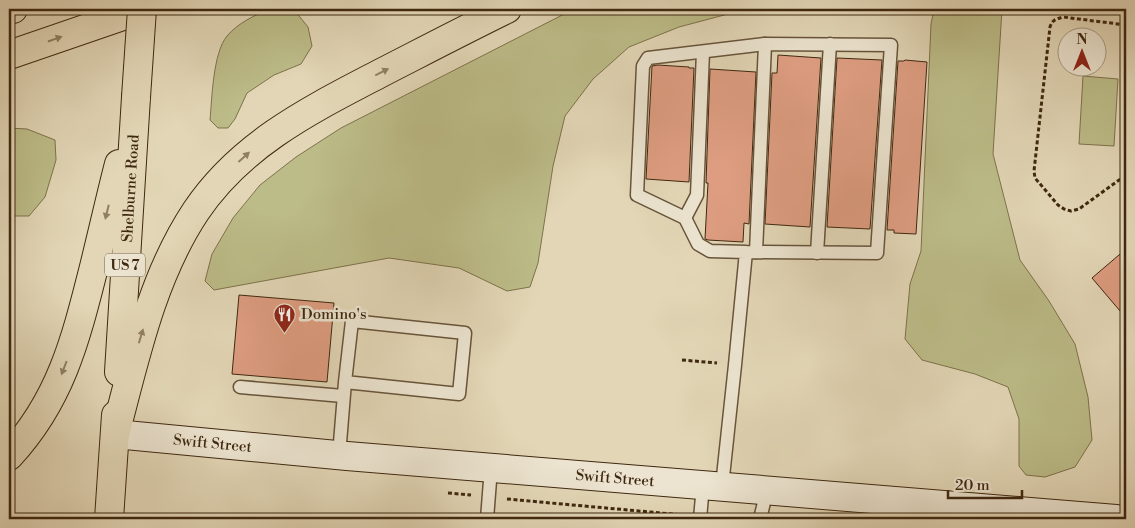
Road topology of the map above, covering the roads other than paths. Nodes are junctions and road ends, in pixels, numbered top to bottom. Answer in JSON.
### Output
{"nodes":[{"id":1,"x":13,"y":9,"type":"edge"},
{"id":2,"x":143,"y":9,"type":"edge"},
{"id":3,"x":507,"y":9,"type":"edge"},
{"id":4,"x":9,"y":10,"type":"edge"},
{"id":5,"x":765,"y":44,"type":"junction"},
{"id":6,"x":830,"y":44,"type":"junction"},
{"id":7,"x":703,"y":52,"type":"junction"},
{"id":8,"x":9,"y":55,"type":"edge"},
{"id":9,"x":136,"y":97,"type":"junction"},
{"id":10,"x":685,"y":218,"type":"junction"},
{"id":11,"x":751,"y":252,"type":"junction"},
{"id":12,"x":817,"y":253,"type":"junction"},
{"id":13,"x":344,"y":382,"type":"junction"},
{"id":14,"x":240,"y":387,"type":"dead end"},
{"id":15,"x":343,"y":396,"type":"junction"},
{"id":16,"x":115,"y":434,"type":"junction"},
{"id":17,"x":339,"y":455,"type":"junction"},
{"id":18,"x":9,"y":456,"type":"edge"},
{"id":19,"x":491,"y":468,"type":"junction"},
{"id":20,"x":713,"y":486,"type":"junction"},
{"id":21,"x":767,"y":490,"type":"junction"},
{"id":22,"x":923,"y":511,"type":"edge"},
{"id":23,"x":109,"y":519,"type":"edge"},
{"id":24,"x":487,"y":519,"type":"edge"},
{"id":25,"x":700,"y":519,"type":"edge"},
{"id":26,"x":760,"y":519,"type":"edge"},
{"id":27,"x":1116,"y":519,"type":"edge"}],
"edges":[{"from":1,"to":4,"type":"highway"},
{"from":8,"to":2,"type":"highway","one_way":true},
{"from":2,"to":9,"type":"highway","name":"Shelburne Road","number":"US 7","bridge":true},
{"from":16,"to":3,"type":"highway","one_way":true},
{"from":5,"to":6,"type":"lane"},
{"from":5,"to":7,"type":"lane"},
{"from":5,"to":11,"type":"lane"},
{"from":6,"to":12,"type":"lane"},
{"from":6,"to":12,"type":"lane"},
{"from":7,"to":10,"type":"lane"},
{"from":7,"to":10,"type":"lane"},
{"from":9,"to":16,"type":"highway","name":"Shelburne Road","number":"US 7"},
{"from":9,"to":18,"type":"highway","one_way":true},
{"from":10,"to":11,"type":"lane"},
{"from":11,"to":12,"type":"lane"},
{"from":11,"to":20,"type":"lane"},
{"from":13,"to":13,"type":"lane"},
{"from":13,"to":15,"type":"lane"},
{"from":14,"to":15,"type":"lane"},
{"from":15,"to":17,"type":"lane"},
{"from":16,"to":17,"type":"street","name":"Swift Street"},
{"from":16,"to":23,"type":"highway","name":"Shelburne Road","number":"US 7"},
{"from":17,"to":19,"type":"street","name":"Swift Street"},
{"from":19,"to":20,"type":"street","name":"Swift Street"},
{"from":19,"to":24,"type":"lane"},
{"from":20,"to":21,"type":"street","name":"Swift Street"},
{"from":20,"to":25,"type":"lane"},
{"from":21,"to":22,"type":"street","name":"Swift Street"},
{"from":21,"to":26,"type":"lane"},
{"from":22,"to":27,"type":"street","name":"Swift Street"}]}
